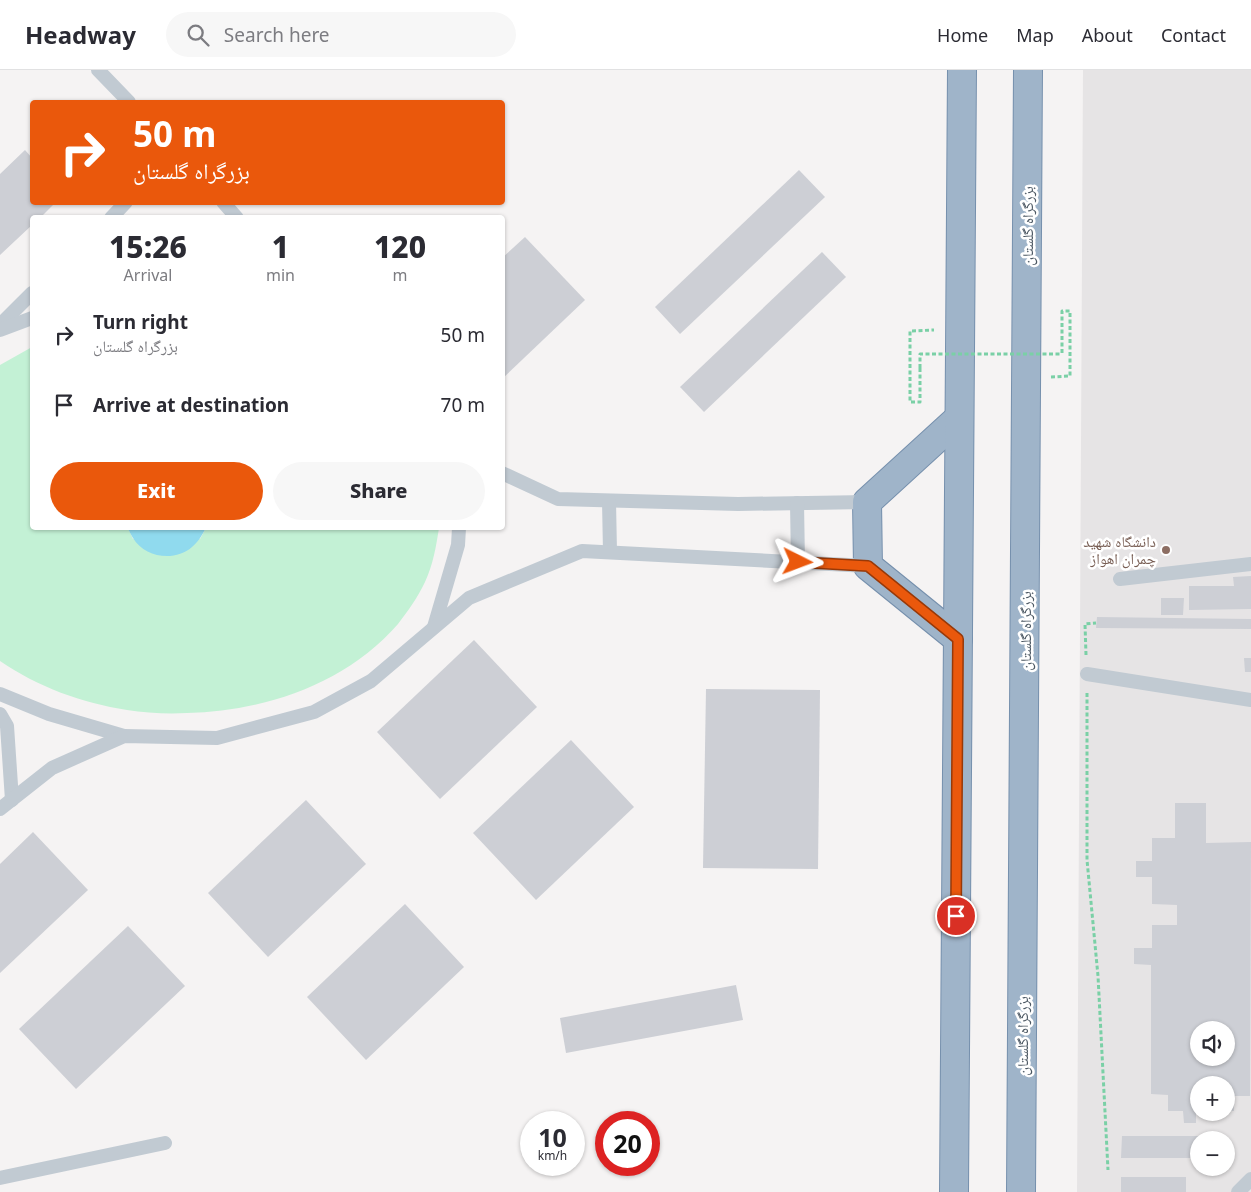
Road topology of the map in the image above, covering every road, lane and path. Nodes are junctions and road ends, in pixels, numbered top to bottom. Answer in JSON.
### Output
{"nodes":[{"id":1,"x":98,"y":70,"type":"edge"},
{"id":2,"x":962,"y":70,"type":"edge"},
{"id":3,"x":1028,"y":70,"type":"edge"},
{"id":4,"x":127,"y":100,"type":"edge"},
{"id":5,"x":123,"y":205,"type":"edge"},
{"id":6,"x":226,"y":205,"type":"edge"},
{"id":7,"x":114,"y":215,"type":"edge"},
{"id":8,"x":234,"y":215,"type":"edge"},
{"id":9,"x":30,"y":295,"type":"edge"},
{"id":10,"x":30,"y":319,"type":"edge"},
{"id":11,"x":0,"y":325,"type":"edge"},
{"id":12,"x":0,"y":330,"type":"edge"},
{"id":13,"x":910,"y":331,"type":"dead end"},
{"id":14,"x":1070,"y":376,"type":"dead end"},
{"id":15,"x":959,"y":418,"type":"junction"},
{"id":16,"x":505,"y":474,"type":"edge"},
{"id":17,"x":609,"y":501,"type":"junction"},
{"id":18,"x":866,"y":502,"type":"junction"},
{"id":19,"x":797,"y":503,"type":"junction"},
{"id":20,"x":459,"y":530,"type":"edge"},
{"id":21,"x":610,"y":552,"type":"junction"},
{"id":22,"x":798,"y":562,"type":"junction"},
{"id":23,"x":1251,"y":564,"type":"edge"},
{"id":24,"x":868,"y":566,"type":"junction"},
{"id":25,"x":1120,"y":579,"type":"dead end"},
{"id":26,"x":1096,"y":623,"type":"dead end"},
{"id":27,"x":434,"y":628,"type":"junction"},
{"id":28,"x":958,"y":639,"type":"junction"},
{"id":29,"x":1087,"y":674,"type":"junction"},
{"id":30,"x":0,"y":694,"type":"edge"},
{"id":31,"x":1251,"y":700,"type":"edge"},
{"id":32,"x":0,"y":714,"type":"edge"},
{"id":33,"x":124,"y":736,"type":"junction"},
{"id":34,"x":12,"y":800,"type":"junction"},
{"id":35,"x":0,"y":809,"type":"edge"},
{"id":36,"x":165,"y":1143,"type":"dead end"},
{"id":37,"x":1108,"y":1170,"type":"dead end"},
{"id":38,"x":0,"y":1178,"type":"edge"},
{"id":39,"x":1251,"y":1179,"type":"edge"},
{"id":40,"x":954,"y":1192,"type":"edge"},
{"id":41,"x":1021,"y":1192,"type":"edge"},
{"id":42,"x":1238,"y":1192,"type":"edge"}],
"edges":[{"from":1,"to":4,"type":"lane"},
{"from":2,"to":15,"type":"highway"},
{"from":3,"to":41,"type":"highway","name":"بزرگراه گلستان"},
{"from":5,"to":7,"type":"lane"},
{"from":6,"to":8,"type":"lane"},
{"from":9,"to":11,"type":"lane"},
{"from":10,"to":12,"type":"lane"},
{"from":13,"to":14,"type":"path","bridge":true},
{"from":15,"to":18,"type":"highway"},
{"from":15,"to":28,"type":"highway"},
{"from":16,"to":17,"type":"lane"},
{"from":17,"to":19,"type":"lane"},
{"from":17,"to":21,"type":"lane"},
{"from":18,"to":19,"type":"lane"},
{"from":18,"to":24,"type":"highway"},
{"from":19,"to":22,"type":"lane"},
{"from":20,"to":27,"type":"lane"},
{"from":21,"to":22,"type":"lane"},
{"from":21,"to":27,"type":"lane"},
{"from":22,"to":24,"type":"lane"},
{"from":23,"to":25,"type":"lane"},
{"from":24,"to":28,"type":"highway"},
{"from":26,"to":29,"type":"path"},
{"from":27,"to":33,"type":"lane"},
{"from":28,"to":40,"type":"highway"},
{"from":29,"to":31,"type":"lane"},
{"from":29,"to":37,"type":"path"},
{"from":30,"to":33,"type":"lane"},
{"from":32,"to":34,"type":"lane"},
{"from":33,"to":34,"type":"lane"},
{"from":34,"to":35,"type":"lane"},
{"from":36,"to":38,"type":"lane"},
{"from":39,"to":42,"type":"lane"}]}
